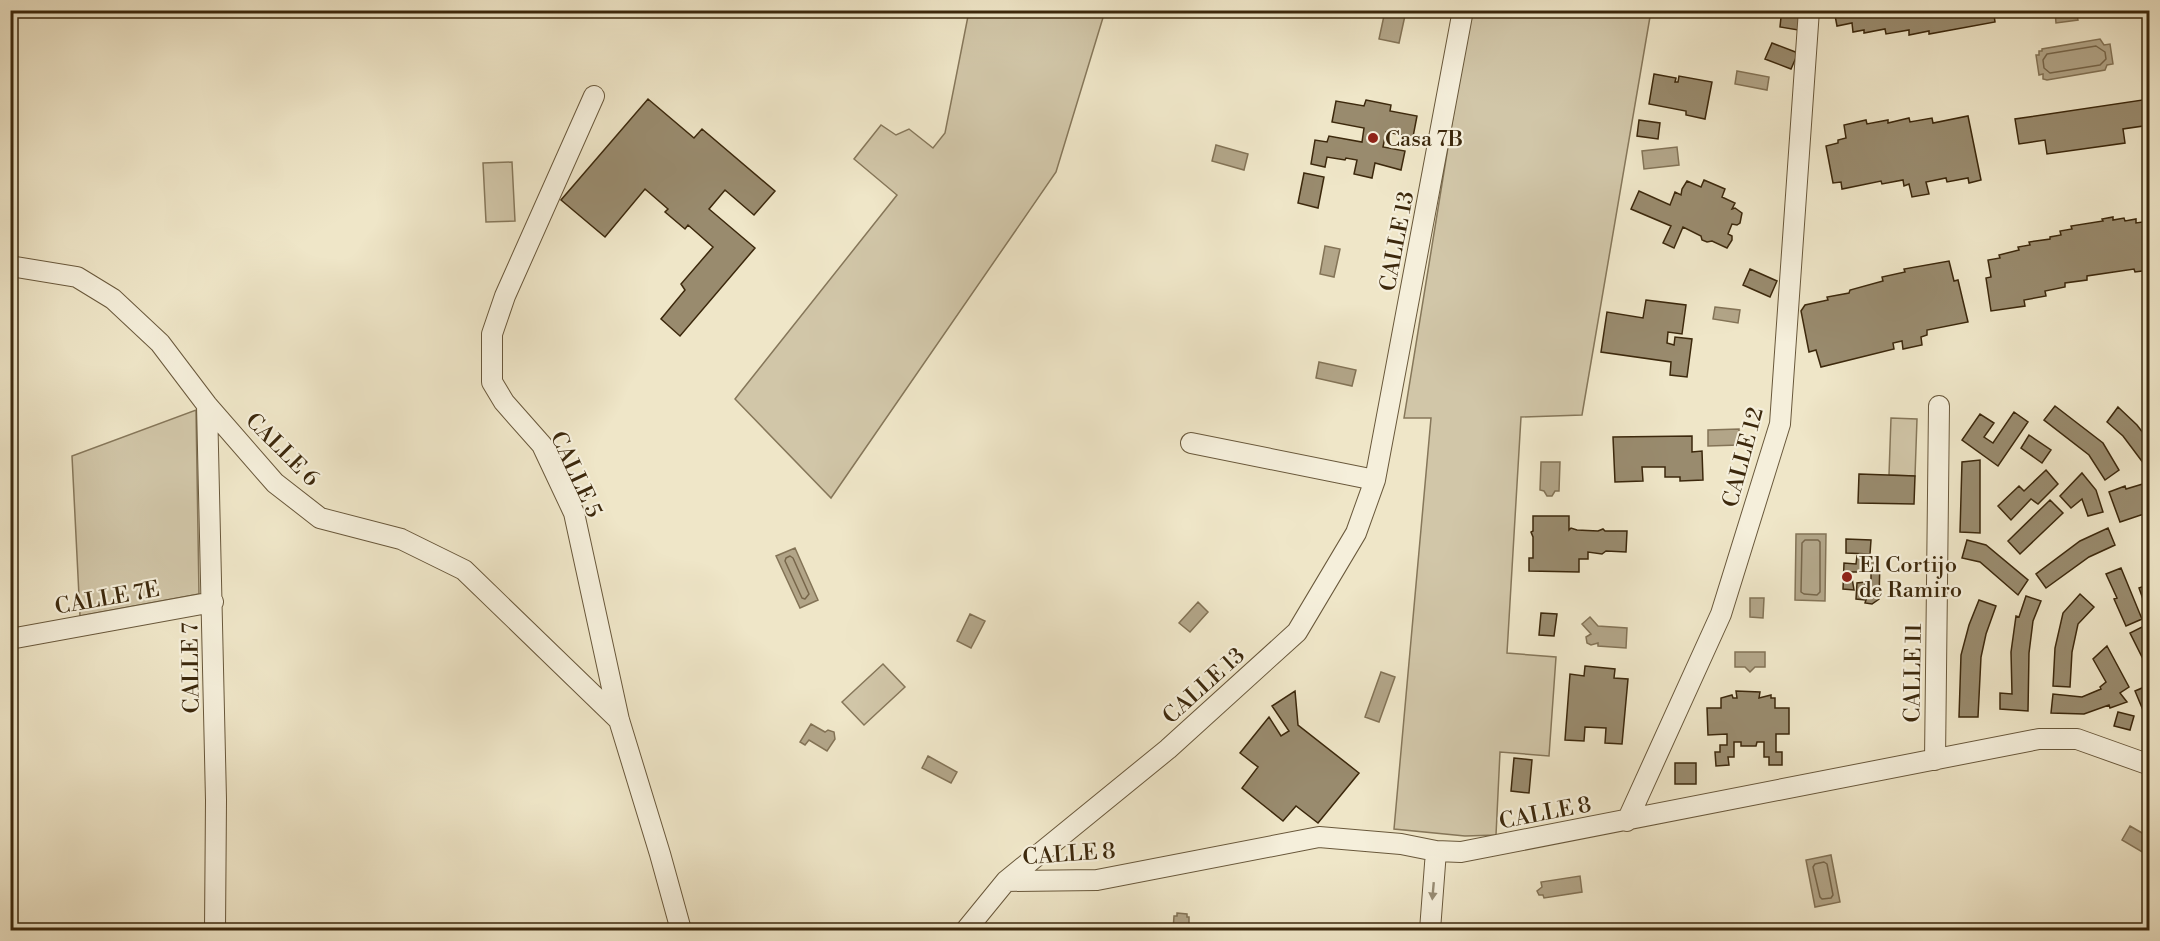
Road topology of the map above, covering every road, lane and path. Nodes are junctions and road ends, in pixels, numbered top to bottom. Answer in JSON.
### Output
{"nodes":[{"id":1,"x":1463,"y":10,"type":"edge"},
{"id":2,"x":1809,"y":10,"type":"edge"},
{"id":3,"x":594,"y":96,"type":"dead end"},
{"id":4,"x":10,"y":266,"type":"edge"},
{"id":5,"x":207,"y":405,"type":"junction"},
{"id":6,"x":1939,"y":405,"type":"dead end"},
{"id":7,"x":1191,"y":443,"type":"dead end"},
{"id":8,"x":1375,"y":480,"type":"junction"},
{"id":9,"x":213,"y":602,"type":"junction"},
{"id":10,"x":10,"y":639,"type":"edge"},
{"id":11,"x":619,"y":720,"type":"junction"},
{"id":12,"x":1935,"y":760,"type":"junction"},
{"id":13,"x":2150,"y":765,"type":"edge"},
{"id":14,"x":1627,"y":820,"type":"junction"},
{"id":15,"x":1437,"y":851,"type":"junction"},
{"id":16,"x":1006,"y":881,"type":"junction"},
{"id":17,"x":215,"y":930,"type":"edge"},
{"id":18,"x":681,"y":930,"type":"edge"},
{"id":19,"x":966,"y":930,"type":"edge"},
{"id":20,"x":1430,"y":930,"type":"edge"}],
"edges":[{"from":1,"to":8,"type":"street","name":"CALLE 13"},
{"from":2,"to":14,"type":"street","name":"CALLE 12"},
{"from":3,"to":11,"type":"street","name":"CALLE 5"},
{"from":4,"to":5,"type":"street","name":"CALLE 6"},
{"from":5,"to":9,"type":"street","name":"CALLE 7"},
{"from":5,"to":11,"type":"street","name":"CALLE 6"},
{"from":6,"to":12,"type":"street","name":"CALLE 11"},
{"from":7,"to":8,"type":"street"},
{"from":8,"to":16,"type":"street","name":"CALLE 13"},
{"from":9,"to":10,"type":"street","name":"CALLE 7E"},
{"from":9,"to":17,"type":"street","name":"CALLE 7"},
{"from":11,"to":18,"type":"street","name":"CALLE 5"},
{"from":12,"to":13,"type":"street","name":"CALLE 8"},
{"from":12,"to":14,"type":"street","name":"CALLE 8"},
{"from":14,"to":15,"type":"street","name":"CALLE 8"},
{"from":15,"to":16,"type":"street","name":"CALLE 8"},
{"from":15,"to":20,"type":"street","one_way":true},
{"from":16,"to":19,"type":"street","name":"CALLE 8"}]}
